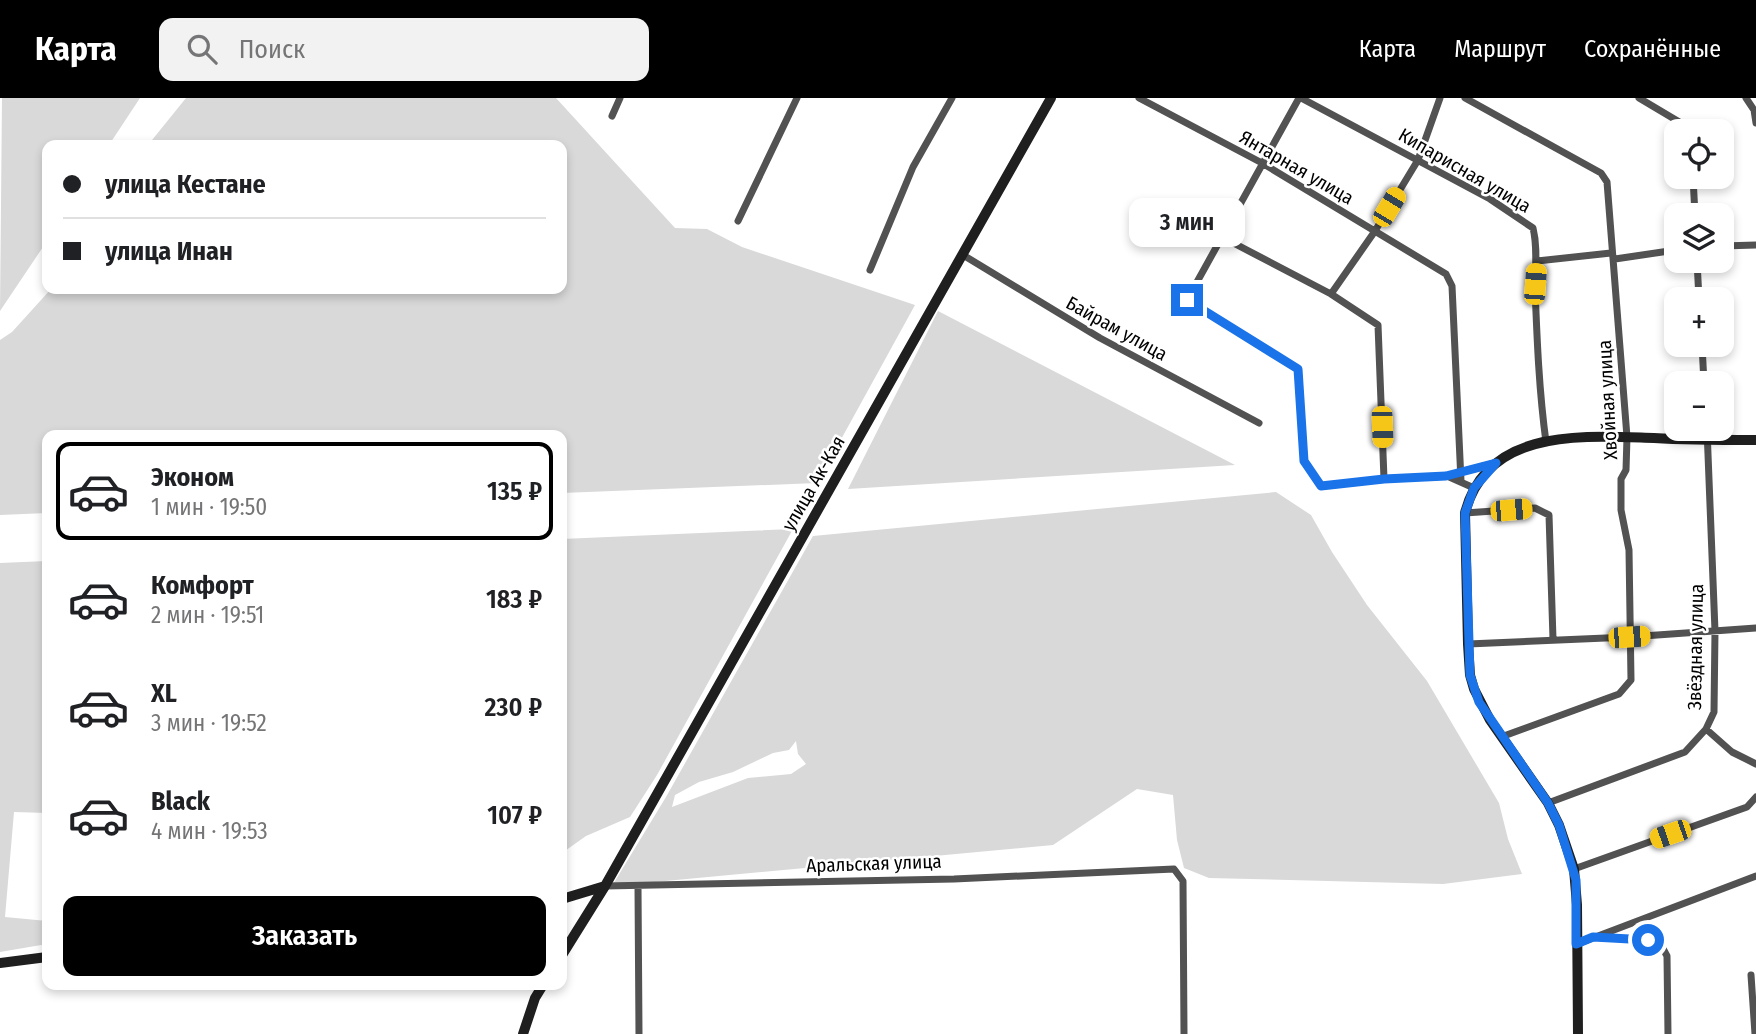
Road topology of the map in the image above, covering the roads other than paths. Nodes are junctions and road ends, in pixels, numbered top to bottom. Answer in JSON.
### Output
{"nodes":[{"id":1,"x":620,"y":98,"type":"edge"},
{"id":2,"x":797,"y":98,"type":"edge"},
{"id":3,"x":952,"y":98,"type":"edge"},
{"id":4,"x":1051,"y":98,"type":"edge"},
{"id":5,"x":1139,"y":98,"type":"edge"},
{"id":6,"x":1300,"y":98,"type":"edge"},
{"id":7,"x":1440,"y":98,"type":"edge"},
{"id":8,"x":1465,"y":98,"type":"edge"},
{"id":9,"x":1639,"y":98,"type":"edge"},
{"id":10,"x":1746,"y":98,"type":"edge"},
{"id":11,"x":612,"y":116,"type":"dead end"},
{"id":12,"x":1674,"y":119,"type":"edge"},
{"id":13,"x":1756,"y":123,"type":"edge"},
{"id":14,"x":1418,"y":160,"type":"junction"},
{"id":15,"x":1262,"y":163,"type":"junction"},
{"id":16,"x":738,"y":221,"type":"dead end"},
{"id":17,"x":1375,"y":231,"type":"junction"},
{"id":18,"x":1222,"y":237,"type":"junction"},
{"id":19,"x":1734,"y":246,"type":"edge"},
{"id":20,"x":1756,"y":246,"type":"edge"},
{"id":21,"x":1664,"y":251,"type":"edge"},
{"id":22,"x":963,"y":255,"type":"junction"},
{"id":23,"x":1613,"y":256,"type":"junction"},
{"id":24,"x":1537,"y":261,"type":"junction"},
{"id":25,"x":870,"y":270,"type":"dead end"},
{"id":26,"x":1331,"y":294,"type":"junction"},
{"id":27,"x":1259,"y":424,"type":"dead end"},
{"id":28,"x":1664,"y":436,"type":"edge"},
{"id":29,"x":1627,"y":437,"type":"junction"},
{"id":30,"x":1734,"y":438,"type":"edge"},
{"id":31,"x":1756,"y":440,"type":"edge"},
{"id":32,"x":1707,"y":441,"type":"edge"},
{"id":33,"x":1546,"y":442,"type":"junction"},
{"id":34,"x":1496,"y":463,"type":"junction"},
{"id":35,"x":1461,"y":471,"type":"junction"},
{"id":36,"x":1446,"y":476,"type":"junction"},
{"id":37,"x":1384,"y":479,"type":"junction"},
{"id":38,"x":1461,"y":481,"type":"junction"},
{"id":39,"x":1474,"y":488,"type":"junction"},
{"id":40,"x":1465,"y":513,"type":"junction"},
{"id":41,"x":1756,"y":628,"type":"edge"},
{"id":42,"x":1715,"y":631,"type":"junction"},
{"id":43,"x":1629,"y":637,"type":"junction"},
{"id":44,"x":1553,"y":639,"type":"junction"},
{"id":45,"x":1468,"y":644,"type":"junction"},
{"id":46,"x":1706,"y":729,"type":"junction"},
{"id":47,"x":1501,"y":737,"type":"junction"},
{"id":48,"x":1756,"y":764,"type":"edge"},
{"id":49,"x":1756,"y":797,"type":"edge"},
{"id":50,"x":1548,"y":803,"type":"junction"},
{"id":51,"x":1574,"y":869,"type":"junction"},
{"id":52,"x":1756,"y":876,"type":"edge"},
{"id":53,"x":605,"y":886,"type":"junction"},
{"id":54,"x":638,"y":887,"type":"junction"},
{"id":55,"x":567,"y":897,"type":"edge"},
{"id":56,"x":1593,"y":937,"type":"junction"},
{"id":57,"x":1576,"y":944,"type":"junction"},
{"id":58,"x":567,"y":948,"type":"edge"},
{"id":59,"x":42,"y":958,"type":"edge"},
{"id":60,"x":0,"y":963,"type":"edge"},
{"id":61,"x":1751,"y":975,"type":"dead end"},
{"id":62,"x":536,"y":990,"type":"edge"},
{"id":63,"x":540,"y":990,"type":"edge"},
{"id":64,"x":535,"y":998,"type":"junction"},
{"id":65,"x":1756,"y":1031,"type":"edge"},
{"id":66,"x":523,"y":1034,"type":"edge"},
{"id":67,"x":639,"y":1034,"type":"edge"},
{"id":68,"x":1184,"y":1034,"type":"edge"},
{"id":69,"x":1578,"y":1034,"type":"edge"},
{"id":70,"x":1668,"y":1034,"type":"edge"}],
"edges":[{"from":1,"to":11,"type":"street"},
{"from":2,"to":16,"type":"street"},
{"from":3,"to":25,"type":"street"},
{"from":4,"to":22,"type":"main road","name":"улица Ак-Кая"},
{"from":5,"to":15,"type":"street","name":"Янтарная улица"},
{"from":6,"to":14,"type":"street","name":"Кипарисная улица"},
{"from":6,"to":15,"type":"street"},
{"from":7,"to":14,"type":"street"},
{"from":8,"to":23,"type":"street","name":"Хвойная улица"},
{"from":9,"to":12,"type":"street"},
{"from":10,"to":13,"type":"street"},
{"from":14,"to":17,"type":"street"},
{"from":14,"to":24,"type":"street","name":"Кипарисная улица"},
{"from":15,"to":17,"type":"street","name":"Янтарная улица"},
{"from":15,"to":18,"type":"street"},
{"from":17,"to":26,"type":"street"},
{"from":17,"to":35,"type":"street","name":"Янтарная улица"},
{"from":18,"to":26,"type":"street"},
{"from":18,"to":37,"type":"street"},
{"from":19,"to":20,"type":"street"},
{"from":21,"to":23,"type":"street"},
{"from":22,"to":27,"type":"street","name":"Байрам улица"},
{"from":22,"to":53,"type":"main road","name":"улица Ак-Кая"},
{"from":23,"to":24,"type":"street"},
{"from":23,"to":29,"type":"street","name":"Хвойная улица"},
{"from":24,"to":33,"type":"street","name":"Кипарисная улица"},
{"from":26,"to":37,"type":"street"},
{"from":28,"to":29,"type":"main road"},
{"from":29,"to":33,"type":"main road"},
{"from":29,"to":43,"type":"street","name":"Хвойная улица"},
{"from":30,"to":31,"type":"main road"},
{"from":32,"to":42,"type":"street","name":"Звёздная улица"},
{"from":33,"to":34,"type":"main road"},
{"from":34,"to":35,"type":"street"},
{"from":34,"to":39,"type":"main road"},
{"from":35,"to":36,"type":"street"},
{"from":35,"to":38,"type":"street","name":"Янтарная улица"},
{"from":36,"to":37,"type":"street"},
{"from":36,"to":38,"type":"street"},
{"from":38,"to":39,"type":"street"},
{"from":39,"to":40,"type":"main road"},
{"from":40,"to":44,"type":"street"},
{"from":40,"to":45,"type":"main road"},
{"from":41,"to":42,"type":"street"},
{"from":42,"to":43,"type":"street"},
{"from":42,"to":46,"type":"street","name":"Звёздная улица"},
{"from":43,"to":44,"type":"street"},
{"from":43,"to":47,"type":"street","name":"Хвойная улица"},
{"from":44,"to":45,"type":"street"},
{"from":45,"to":47,"type":"main road"},
{"from":46,"to":48,"type":"street"},
{"from":46,"to":50,"type":"street","name":"Звёздная улица"},
{"from":47,"to":50,"type":"main road"},
{"from":49,"to":51,"type":"street"},
{"from":50,"to":51,"type":"main road"},
{"from":51,"to":57,"type":"main road"},
{"from":52,"to":56,"type":"street"},
{"from":53,"to":54,"type":"street","name":"Аральская улица"},
{"from":53,"to":55,"type":"main road","name":"Аральская улица"},
{"from":53,"to":58,"type":"main road","name":"улица Ак-Кая"},
{"from":54,"to":67,"type":"street"},
{"from":54,"to":68,"type":"street","name":"Аральская улица"},
{"from":56,"to":57,"type":"street"},
{"from":56,"to":70,"type":"street"},
{"from":57,"to":69,"type":"main road"},
{"from":59,"to":60,"type":"main road"},
{"from":61,"to":65,"type":"street"},
{"from":62,"to":64,"type":"main road"},
{"from":63,"to":64,"type":"main road"},
{"from":64,"to":66,"type":"main road"}]}
